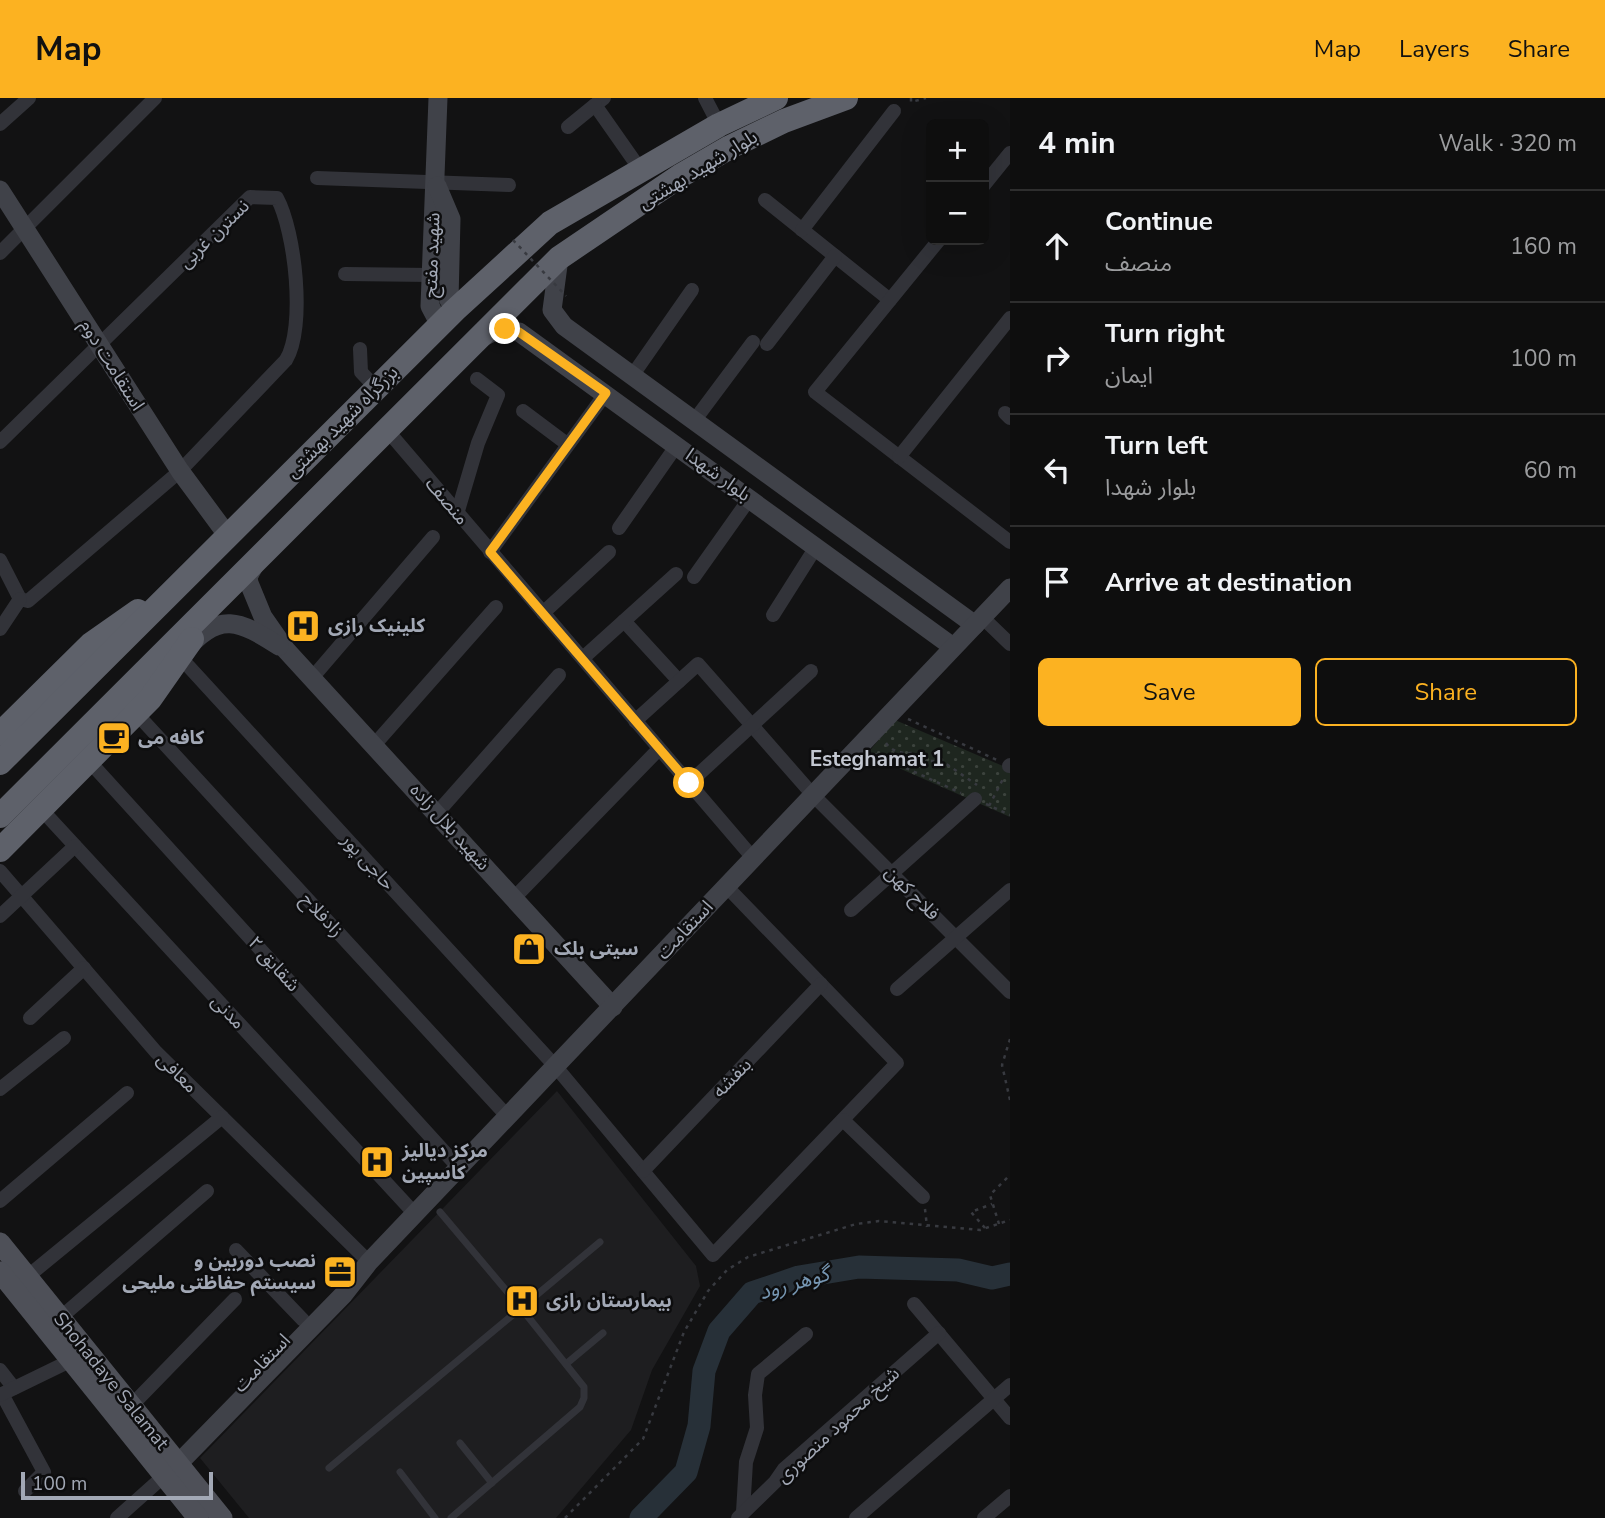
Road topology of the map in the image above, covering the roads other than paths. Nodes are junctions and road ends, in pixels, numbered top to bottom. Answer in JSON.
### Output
{"nodes":[{"id":1,"x":29,"y":98,"type":"edge"},
{"id":2,"x":155,"y":98,"type":"edge"},
{"id":3,"x":438,"y":98,"type":"edge"},
{"id":4,"x":705,"y":98,"type":"edge"},
{"id":5,"x":776,"y":98,"type":"edge"},
{"id":6,"x":846,"y":98,"type":"edge"},
{"id":7,"x":599,"y":102,"type":"edge"},
{"id":8,"x":894,"y":111,"type":"dead end"},
{"id":9,"x":0,"y":124,"type":"edge"},
{"id":10,"x":719,"y":125,"type":"junction"},
{"id":11,"x":568,"y":127,"type":"dead end"},
{"id":12,"x":1010,"y":153,"type":"edge"},
{"id":13,"x":642,"y":172,"type":"junction"},
{"id":14,"x":317,"y":178,"type":"dead end"},
{"id":15,"x":435,"y":182,"type":"junction"},
{"id":16,"x":986,"y":182,"type":"edge"},
{"id":17,"x":509,"y":185,"type":"dead end"},
{"id":18,"x":0,"y":190,"type":"edge"},
{"id":19,"x":765,"y":200,"type":"dead end"},
{"id":20,"x":25,"y":229,"type":"junction"},
{"id":21,"x":803,"y":230,"type":"junction"},
{"id":22,"x":935,"y":245,"type":"edge"},
{"id":23,"x":0,"y":253,"type":"edge"},
{"id":24,"x":835,"y":256,"type":"junction"},
{"id":25,"x":559,"y":258,"type":"junction"},
{"id":26,"x":345,"y":274,"type":"dead end"},
{"id":27,"x":431,"y":275,"type":"junction"},
{"id":28,"x":692,"y":290,"type":"dead end"},
{"id":29,"x":890,"y":300,"type":"junction"},
{"id":30,"x":447,"y":317,"type":"junction"},
{"id":31,"x":1010,"y":318,"type":"edge"},
{"id":32,"x":476,"y":341,"type":"junction"},
{"id":33,"x":100,"y":346,"type":"junction"},
{"id":34,"x":360,"y":349,"type":"dead end"},
{"id":35,"x":632,"y":376,"type":"junction"},
{"id":36,"x":478,"y":379,"type":"dead end"},
{"id":37,"x":376,"y":388,"type":"junction"},
{"id":38,"x":606,"y":393,"type":"junction"},
{"id":39,"x":523,"y":411,"type":"dead end"},
{"id":40,"x":694,"y":421,"type":"junction"},
{"id":41,"x":387,"y":430,"type":"junction"},
{"id":42,"x":0,"y":442,"type":"edge"},
{"id":43,"x":567,"y":444,"type":"junction"},
{"id":44,"x":677,"y":445,"type":"junction"},
{"id":45,"x":899,"y":457,"type":"junction"},
{"id":46,"x":180,"y":471,"type":"junction"},
{"id":47,"x":750,"y":498,"type":"junction"},
{"id":48,"x":457,"y":514,"type":"junction"},
{"id":49,"x":619,"y":528,"type":"dead end"},
{"id":50,"x":228,"y":536,"type":"junction"},
{"id":51,"x":433,"y":537,"type":"dead end"},
{"id":52,"x":1010,"y":542,"type":"edge"},
{"id":53,"x":816,"y":547,"type":"junction"},
{"id":54,"x":490,"y":552,"type":"junction"},
{"id":55,"x":609,"y":552,"type":"dead end"},
{"id":56,"x":257,"y":559,"type":"junction"},
{"id":57,"x":0,"y":560,"type":"edge"},
{"id":58,"x":676,"y":575,"type":"dead end"},
{"id":59,"x":694,"y":577,"type":"dead end"},
{"id":60,"x":177,"y":587,"type":"junction"},
{"id":61,"x":1010,"y":588,"type":"edge"},
{"id":62,"x":220,"y":597,"type":"junction"},
{"id":63,"x":24,"y":600,"type":"junction"},
{"id":64,"x":496,"y":607,"type":"dead end"},
{"id":65,"x":543,"y":613,"type":"junction"},
{"id":66,"x":773,"y":615,"type":"dead end"},
{"id":67,"x":624,"y":621,"type":"junction"},
{"id":68,"x":978,"y":621,"type":"junction"},
{"id":69,"x":0,"y":629,"type":"edge"},
{"id":70,"x":1010,"y":644,"type":"edge"},
{"id":71,"x":953,"y":648,"type":"junction"},
{"id":72,"x":286,"y":650,"type":"junction"},
{"id":73,"x":180,"y":657,"type":"junction"},
{"id":74,"x":583,"y":658,"type":"junction"},
{"id":75,"x":811,"y":671,"type":"dead end"},
{"id":76,"x":559,"y":676,"type":"dead end"},
{"id":77,"x":312,"y":678,"type":"junction"},
{"id":78,"x":679,"y":681,"type":"junction"},
{"id":79,"x":136,"y":713,"type":"junction"},
{"id":80,"x":635,"y":721,"type":"junction"},
{"id":81,"x":752,"y":726,"type":"junction"},
{"id":82,"x":0,"y":734,"type":"edge"},
{"id":83,"x":375,"y":744,"type":"junction"},
{"id":84,"x":659,"y":749,"type":"junction"},
{"id":85,"x":89,"y":761,"type":"junction"},
{"id":86,"x":0,"y":763,"type":"edge"},
{"id":87,"x":689,"y":783,"type":"junction"},
{"id":88,"x":813,"y":795,"type":"junction"},
{"id":89,"x":975,"y":799,"type":"road end"},
{"id":90,"x":41,"y":809,"type":"junction"},
{"id":91,"x":437,"y":813,"type":"junction"},
{"id":92,"x":0,"y":816,"type":"edge"},
{"id":93,"x":75,"y":846,"type":"junction"},
{"id":94,"x":0,"y":850,"type":"edge"},
{"id":95,"x":753,"y":858,"type":"junction"},
{"id":96,"x":0,"y":871,"type":"edge"},
{"id":97,"x":891,"y":873,"type":"junction"},
{"id":98,"x":727,"y":887,"type":"junction"},
{"id":99,"x":1010,"y":890,"type":"edge"},
{"id":100,"x":21,"y":896,"type":"junction"},
{"id":101,"x":514,"y":898,"type":"junction"},
{"id":102,"x":851,"y":910,"type":"dead end"},
{"id":103,"x":0,"y":916,"type":"edge"},
{"id":104,"x":957,"y":939,"type":"junction"},
{"id":105,"x":84,"y":968,"type":"junction"},
{"id":106,"x":821,"y":984,"type":"junction"},
{"id":107,"x":897,"y":989,"type":"dead end"},
{"id":108,"x":1010,"y":992,"type":"edge"},
{"id":109,"x":613,"y":1007,"type":"junction"},
{"id":110,"x":30,"y":1018,"type":"dead end"},
{"id":111,"x":64,"y":1038,"type":"dead end"},
{"id":112,"x":556,"y":1067,"type":"junction"},
{"id":113,"x":0,"y":1089,"type":"edge"},
{"id":114,"x":127,"y":1093,"type":"dead end"},
{"id":115,"x":222,"y":1117,"type":"junction"},
{"id":116,"x":508,"y":1117,"type":"junction"},
{"id":117,"x":843,"y":1120,"type":"junction"},
{"id":118,"x":459,"y":1168,"type":"junction"},
{"id":119,"x":643,"y":1171,"type":"junction"},
{"id":120,"x":207,"y":1191,"type":"dead end"},
{"id":121,"x":923,"y":1197,"type":"road end"},
{"id":122,"x":0,"y":1200,"type":"edge"},
{"id":123,"x":440,"y":1212,"type":"dead end"},
{"id":124,"x":415,"y":1214,"type":"junction"},
{"id":125,"x":600,"y":1242,"type":"dead end"},
{"id":126,"x":0,"y":1243,"type":"edge"},
{"id":127,"x":236,"y":1250,"type":"dead end"},
{"id":128,"x":365,"y":1267,"type":"junction"},
{"id":129,"x":0,"y":1272,"type":"edge"},
{"id":130,"x":27,"y":1277,"type":"junction"},
{"id":131,"x":235,"y":1299,"type":"dead end"},
{"id":132,"x":914,"y":1304,"type":"dead end"},
{"id":133,"x":521,"y":1308,"type":"junction"},
{"id":134,"x":60,"y":1318,"type":"junction"},
{"id":135,"x":303,"y":1320,"type":"junction"},
{"id":136,"x":603,"y":1333,"type":"dead end"},
{"id":137,"x":939,"y":1333,"type":"junction"},
{"id":138,"x":806,"y":1334,"type":"dead end"},
{"id":139,"x":72,"y":1360,"type":"junction"},
{"id":140,"x":566,"y":1364,"type":"junction"},
{"id":141,"x":0,"y":1370,"type":"edge"},
{"id":142,"x":1010,"y":1385,"type":"edge"},
{"id":143,"x":5,"y":1392,"type":"edge"},
{"id":144,"x":994,"y":1399,"type":"junction"},
{"id":145,"x":131,"y":1406,"type":"junction"},
{"id":146,"x":1010,"y":1418,"type":"edge"},
{"id":147,"x":460,"y":1443,"type":"dead end"},
{"id":148,"x":162,"y":1444,"type":"junction"},
{"id":149,"x":329,"y":1468,"type":"dead end"},
{"id":150,"x":171,"y":1470,"type":"junction"},
{"id":151,"x":400,"y":1472,"type":"dead end"},
{"id":152,"x":492,"y":1483,"type":"junction"},
{"id":153,"x":25,"y":1491,"type":"dead end"},
{"id":154,"x":1010,"y":1496,"type":"edge"},
{"id":155,"x":741,"y":1515,"type":"edge"},
{"id":156,"x":117,"y":1518,"type":"edge"},
{"id":157,"x":198,"y":1518,"type":"edge"},
{"id":158,"x":222,"y":1518,"type":"edge"},
{"id":159,"x":435,"y":1518,"type":"edge"},
{"id":160,"x":451,"y":1518,"type":"edge"},
{"id":161,"x":856,"y":1518,"type":"edge"},
{"id":162,"x":984,"y":1518,"type":"edge"}],
"edges":[{"from":1,"to":9,"type":"street"},
{"from":2,"to":20,"type":"street"},
{"from":3,"to":15,"type":"main road","name":"شهید مفتح"},
{"from":4,"to":10,"type":"street"},
{"from":5,"to":10,"type":"highway","name":"بلوار شهید بهشتی"},
{"from":6,"to":25,"type":"highway","name":"بلوار شهید بهشتی"},
{"from":7,"to":11,"type":"street"},
{"from":7,"to":13,"type":"street"},
{"from":8,"to":21,"type":"street"},
{"from":10,"to":13,"type":"highway","name":"بزرگراه شهید بهشتی"},
{"from":12,"to":16,"type":"street"},
{"from":13,"to":30,"type":"highway","name":"بزرگراه شهید بهشتی"},
{"from":14,"to":15,"type":"street"},
{"from":15,"to":17,"type":"street"},
{"from":15,"to":27,"type":"main road","name":"شهید مفتح"},
{"from":15,"to":30,"type":"main road","name":"شهید مفتح"},
{"from":18,"to":20,"type":"main road","name":"استقامت دوم"},
{"from":19,"to":21,"type":"street"},
{"from":20,"to":23,"type":"street"},
{"from":20,"to":33,"type":"main road","name":"استقامت دوم"},
{"from":21,"to":24,"type":"street"},
{"from":22,"to":29,"type":"street"},
{"from":24,"to":29,"type":"street"},
{"from":24,"to":40,"type":"street"},
{"from":25,"to":32,"type":"highway","name":"بزرگراه شهید بهشتی"},
{"from":25,"to":35,"type":"main road","name":"بلوار شهدا"},
{"from":26,"to":27,"type":"street"},
{"from":27,"to":30,"type":"main road","name":"شهید مفتح"},
{"from":28,"to":35,"type":"street"},
{"from":29,"to":45,"type":"street"},
{"from":30,"to":37,"type":"highway","name":"بزرگراه شهید بهشتی"},
{"from":31,"to":45,"type":"street"},
{"from":32,"to":38,"type":"main road","name":"بلوار شهدا"},
{"from":32,"to":41,"type":"highway","name":"بزرگراه شهید بهشتی"},
{"from":33,"to":42,"type":"street"},
{"from":33,"to":46,"type":"main road","name":"استقامت دوم"},
{"from":33,"to":46,"type":"street","name":"نسترن غربی"},
{"from":34,"to":37,"type":"street"},
{"from":35,"to":40,"type":"main road","name":"بلوار شهدا"},
{"from":36,"to":48,"type":"street"},
{"from":37,"to":50,"type":"highway","name":"بزرگراه شهید بهشتی"},
{"from":38,"to":43,"type":"street"},
{"from":38,"to":44,"type":"main road","name":"بلوار شهدا"},
{"from":39,"to":43,"type":"street"},
{"from":40,"to":68,"type":"main road","name":"بلوار شهدا"},
{"from":41,"to":48,"type":"street","name":"منصف"},
{"from":41,"to":56,"type":"highway","name":"بزرگراه شهید بهشتی"},
{"from":43,"to":54,"type":"street"},
{"from":44,"to":47,"type":"main road","name":"بلوار شهدا"},
{"from":44,"to":49,"type":"street"},
{"from":45,"to":52,"type":"street"},
{"from":46,"to":50,"type":"main road","name":"استقامت دوم"},
{"from":46,"to":63,"type":"street"},
{"from":47,"to":53,"type":"main road","name":"بلوار شهدا"},
{"from":47,"to":59,"type":"street"},
{"from":48,"to":54,"type":"street","name":"منصف"},
{"from":50,"to":60,"type":"highway","name":"بزرگراه شهید بهشتی"},
{"from":51,"to":77,"type":"street"},
{"from":53,"to":66,"type":"street"},
{"from":53,"to":71,"type":"main road","name":"بلوار شهدا"},
{"from":54,"to":65,"type":"street","name":"منصف"},
{"from":55,"to":65,"type":"street"},
{"from":56,"to":62,"type":"highway","name":"بزرگراه شهید بهشتی"},
{"from":56,"to":72,"type":"main road","name":"شهید بلال زاده"},
{"from":57,"to":63,"type":"street"},
{"from":58,"to":67,"type":"street"},
{"from":60,"to":82,"type":"highway"},
{"from":60,"to":86,"type":"highway","name":"بزرگراه شهید بهشتی"},
{"from":61,"to":68,"type":"main road","name":"استقامت"},
{"from":62,"to":73,"type":"highway"},
{"from":62,"to":92,"type":"highway","name":"بزرگراه شهید بهشتی"},
{"from":63,"to":69,"type":"street"},
{"from":64,"to":83,"type":"street"},
{"from":65,"to":74,"type":"street","name":"منصف"},
{"from":67,"to":74,"type":"street"},
{"from":67,"to":78,"type":"street"},
{"from":68,"to":70,"type":"street"},
{"from":68,"to":71,"type":"main road","name":"استقامت"},
{"from":71,"to":88,"type":"main road","name":"استقامت"},
{"from":72,"to":73,"type":"main road","name":"شهید بلال زاده"},
{"from":72,"to":77,"type":"main road","name":"شهید بلال زاده"},
{"from":73,"to":79,"type":"highway"},
{"from":73,"to":112,"type":"street","name":"حاجی پور"},
{"from":74,"to":80,"type":"street","name":"منصف"},
{"from":75,"to":81,"type":"street"},
{"from":76,"to":91,"type":"street"},
{"from":77,"to":83,"type":"main road","name":"شهید بلال زاده"},
{"from":78,"to":80,"type":"street"},
{"from":78,"to":81,"type":"street","name":"فلاح کهن"},
{"from":79,"to":85,"type":"highway"},
{"from":79,"to":116,"type":"street","name":"زادفلاح"},
{"from":80,"to":84,"type":"street","name":"منصف"},
{"from":81,"to":87,"type":"street"},
{"from":81,"to":88,"type":"street","name":"فلاح کهن"},
{"from":83,"to":91,"type":"main road","name":"شهید بلال زاده"},
{"from":84,"to":87,"type":"street","name":"منصف"},
{"from":84,"to":101,"type":"street"},
{"from":85,"to":90,"type":"highway"},
{"from":85,"to":118,"type":"street","name":"شقایق ۲"},
{"from":87,"to":95,"type":"street","name":"منصف"},
{"from":88,"to":95,"type":"main road","name":"استقامت"},
{"from":88,"to":97,"type":"street","name":"فلاح کهن"},
{"from":89,"to":97,"type":"street"},
{"from":90,"to":93,"type":"street","name":"مدنی"},
{"from":90,"to":94,"type":"highway"},
{"from":91,"to":101,"type":"main road","name":"شهید بلال زاده"},
{"from":93,"to":100,"type":"street"},
{"from":93,"to":124,"type":"street","name":"مدنی"},
{"from":95,"to":98,"type":"main road","name":"استقامت"},
{"from":96,"to":100,"type":"street","name":"معافی"},
{"from":97,"to":102,"type":"street"},
{"from":97,"to":104,"type":"street","name":"فلاح کهن"},
{"from":98,"to":106,"type":"street"},
{"from":98,"to":109,"type":"main road","name":"استقامت"},
{"from":99,"to":104,"type":"street"},
{"from":100,"to":103,"type":"street"},
{"from":100,"to":105,"type":"street","name":"معافی"},
{"from":101,"to":109,"type":"main road","name":"شهید بلال زاده"},
{"from":104,"to":107,"type":"street"},
{"from":104,"to":108,"type":"street","name":"فلاح کهن"},
{"from":105,"to":110,"type":"street"},
{"from":105,"to":115,"type":"street","name":"معافی"},
{"from":106,"to":117,"type":"street"},
{"from":106,"to":119,"type":"street","name":"بنفشه"},
{"from":109,"to":112,"type":"main road","name":"استقامت"},
{"from":111,"to":113,"type":"street"},
{"from":112,"to":116,"type":"main road","name":"استقامت"},
{"from":112,"to":119,"type":"street"},
{"from":114,"to":122,"type":"street"},
{"from":115,"to":128,"type":"street","name":"معافی"},
{"from":115,"to":130,"type":"street"},
{"from":116,"to":118,"type":"main road","name":"استقامت"},
{"from":117,"to":119,"type":"street"},
{"from":117,"to":121,"type":"street"},
{"from":118,"to":124,"type":"main road","name":"استقامت"},
{"from":120,"to":134,"type":"street"},
{"from":123,"to":133,"type":"lane"},
{"from":124,"to":128,"type":"main road","name":"استقامت"},
{"from":125,"to":133,"type":"lane"},
{"from":126,"to":130,"type":"main road","name":"Shohadaye Salamat"},
{"from":127,"to":135,"type":"street"},
{"from":128,"to":135,"type":"main road","name":"استقامت"},
{"from":128,"to":150,"type":"main road","name":"استقامت"},
{"from":129,"to":139,"type":"main road","name":"Shohadaye Salamat"},
{"from":130,"to":134,"type":"main road","name":"Shohadaye Salamat"},
{"from":131,"to":145,"type":"street"},
{"from":132,"to":137,"type":"street"},
{"from":133,"to":140,"type":"lane"},
{"from":133,"to":149,"type":"lane"},
{"from":134,"to":145,"type":"main road","name":"Shohadaye Salamat"},
{"from":135,"to":148,"type":"main road","name":"استقامت"},
{"from":136,"to":140,"type":"lane"},
{"from":137,"to":144,"type":"street"},
{"from":137,"to":155,"type":"street","name":"شیخ محمود منصوری"},
{"from":138,"to":155,"type":"street"},
{"from":139,"to":143,"type":"street"},
{"from":139,"to":150,"type":"main road","name":"Shohadaye Salamat"},
{"from":140,"to":152,"type":"lane"},
{"from":141,"to":143,"type":"street"},
{"from":142,"to":144,"type":"street"},
{"from":143,"to":153,"type":"street"},
{"from":144,"to":146,"type":"street"},
{"from":144,"to":161,"type":"street"},
{"from":145,"to":148,"type":"main road","name":"Shohadaye Salamat"},
{"from":147,"to":152,"type":"lane"},
{"from":148,"to":150,"type":"main road","name":"Shohadaye Salamat"},
{"from":150,"to":156,"type":"street"},
{"from":150,"to":157,"type":"main road","name":"Shohadaye Salamat"},
{"from":150,"to":158,"type":"main road","name":"Shohadaye Salamat"},
{"from":151,"to":159,"type":"lane"},
{"from":152,"to":160,"type":"lane"},
{"from":154,"to":162,"type":"street"}]}
